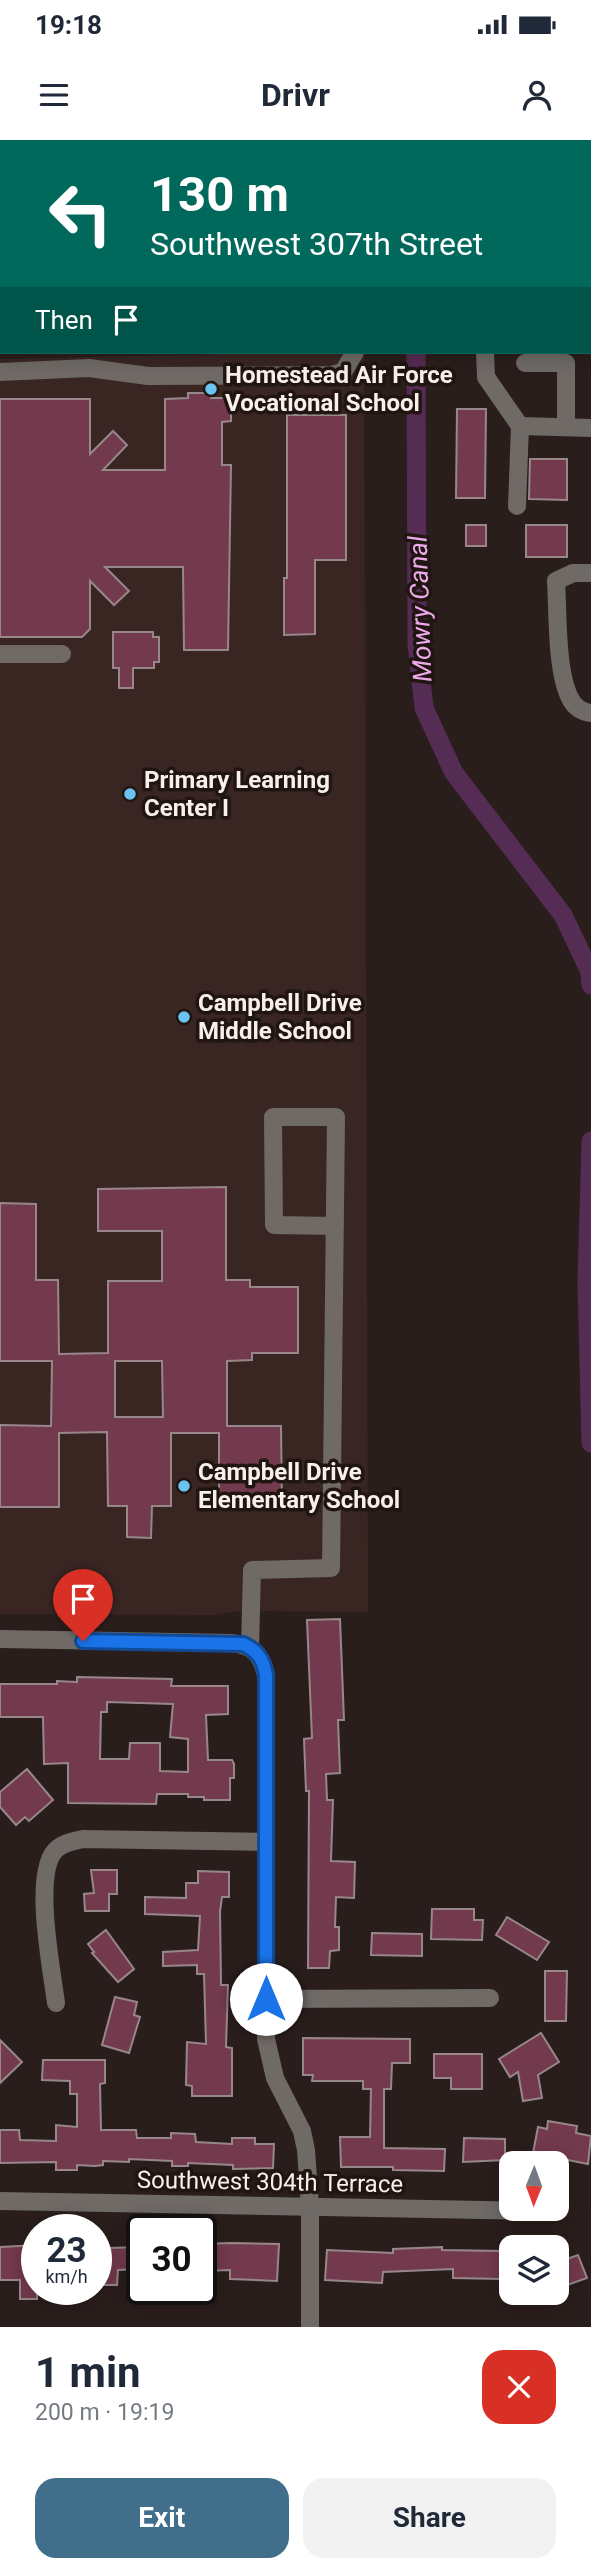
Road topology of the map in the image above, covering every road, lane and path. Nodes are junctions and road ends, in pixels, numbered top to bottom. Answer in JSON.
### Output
{"nodes":[{"id":1,"x":354,"y":354,"type":"edge"},
{"id":2,"x":485,"y":354,"type":"edge"},
{"id":3,"x":525,"y":363,"type":"dead end"},
{"id":4,"x":0,"y":372,"type":"edge"},
{"id":5,"x":520,"y":426,"type":"junction"},
{"id":6,"x":566,"y":427,"type":"junction"},
{"id":7,"x":591,"y":428,"type":"edge"},
{"id":8,"x":517,"y":506,"type":"dead end"},
{"id":9,"x":591,"y":573,"type":"edge"},
{"id":10,"x":0,"y":654,"type":"edge"},
{"id":11,"x":62,"y":654,"type":"dead end"},
{"id":12,"x":591,"y":713,"type":"edge"},
{"id":13,"x":335,"y":1226,"type":"junction"},
{"id":14,"x":0,"y":1639,"type":"edge"},
{"id":15,"x":250,"y":1648,"type":"junction"},
{"id":16,"x":266,"y":1842,"type":"junction"},
{"id":17,"x":490,"y":1998,"type":"dead end"},
{"id":18,"x":266,"y":1999,"type":"junction"},
{"id":19,"x":56,"y":2003,"type":"dead end"},
{"id":20,"x":0,"y":2201,"type":"edge"},
{"id":21,"x":310,"y":2207,"type":"junction"},
{"id":22,"x":499,"y":2210,"type":"edge"},
{"id":23,"x":310,"y":2327,"type":"edge"}],
"edges":[{"from":1,"to":4,"type":"street"},
{"from":2,"to":5,"type":"street"},
{"from":3,"to":6,"type":"street"},
{"from":5,"to":6,"type":"street"},
{"from":5,"to":8,"type":"street"},
{"from":6,"to":7,"type":"street"},
{"from":9,"to":12,"type":"street"},
{"from":10,"to":11,"type":"street"},
{"from":13,"to":13,"type":"street"},
{"from":13,"to":15,"type":"street"},
{"from":14,"to":15,"type":"street"},
{"from":15,"to":16,"type":"street"},
{"from":16,"to":18,"type":"street"},
{"from":16,"to":19,"type":"street"},
{"from":17,"to":18,"type":"street"},
{"from":18,"to":21,"type":"street"},
{"from":20,"to":21,"type":"street","name":"Southwest 304th Terrace"},
{"from":21,"to":22,"type":"street","name":"Southwest 304th Terrace"},
{"from":21,"to":23,"type":"street"}]}
